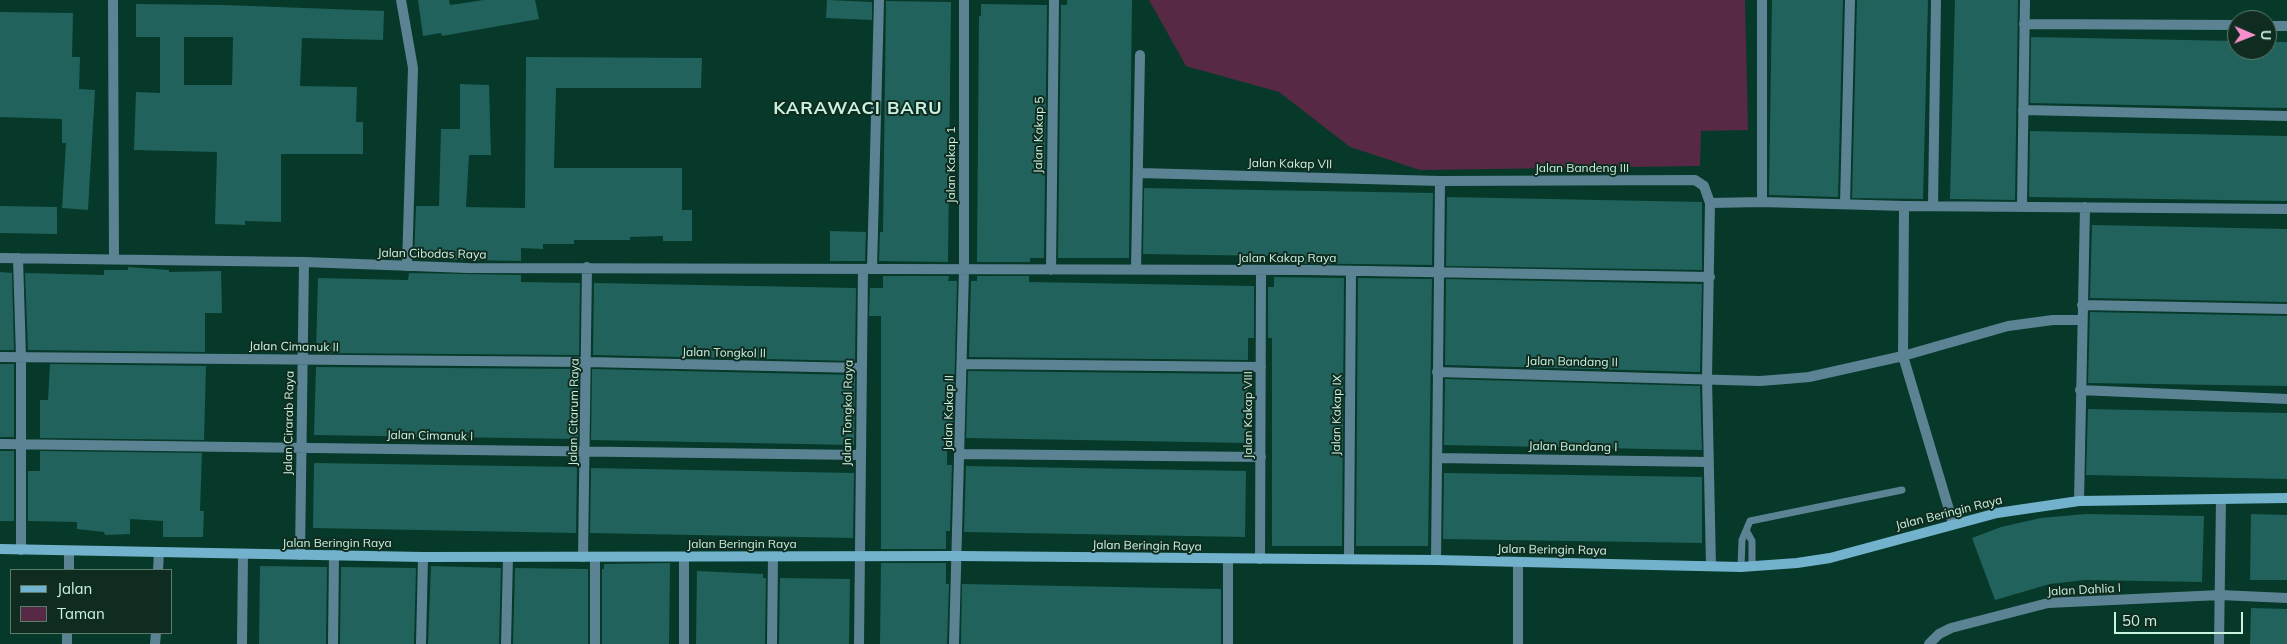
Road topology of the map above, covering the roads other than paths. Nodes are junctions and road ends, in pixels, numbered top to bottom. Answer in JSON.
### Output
{"nodes":[{"id":1,"x":113,"y":0,"type":"edge"},
{"id":2,"x":401,"y":0,"type":"edge"},
{"id":3,"x":879,"y":0,"type":"edge"},
{"id":4,"x":964,"y":0,"type":"edge"},
{"id":5,"x":1054,"y":0,"type":"edge"},
{"id":6,"x":1762,"y":0,"type":"edge"},
{"id":7,"x":1850,"y":0,"type":"edge"},
{"id":8,"x":1936,"y":0,"type":"edge"},
{"id":9,"x":2025,"y":0,"type":"edge"},
{"id":10,"x":2024,"y":24,"type":"junction"},
{"id":11,"x":2227,"y":25,"type":"edge"},
{"id":12,"x":1140,"y":54,"type":"dead end"},
{"id":13,"x":2023,"y":110,"type":"junction"},
{"id":14,"x":2287,"y":116,"type":"edge"},
{"id":15,"x":1139,"y":173,"type":"junction"},
{"id":16,"x":1440,"y":181,"type":"junction"},
{"id":17,"x":1762,"y":202,"type":"junction"},
{"id":18,"x":1710,"y":203,"type":"junction"},
{"id":19,"x":1846,"y":204,"type":"junction"},
{"id":20,"x":2022,"y":205,"type":"junction"},
{"id":21,"x":1904,"y":206,"type":"junction"},
{"id":22,"x":1933,"y":206,"type":"junction"},
{"id":23,"x":2084,"y":207,"type":"junction"},
{"id":24,"x":2287,"y":209,"type":"edge"},
{"id":25,"x":0,"y":258,"type":"edge"},
{"id":26,"x":18,"y":258,"type":"junction"},
{"id":27,"x":114,"y":259,"type":"junction"},
{"id":28,"x":304,"y":262,"type":"junction"},
{"id":29,"x":407,"y":266,"type":"junction"},
{"id":30,"x":587,"y":267,"type":"junction"},
{"id":31,"x":868,"y":269,"type":"junction"},
{"id":32,"x":1136,"y":269,"type":"junction"},
{"id":33,"x":964,"y":270,"type":"junction"},
{"id":34,"x":1051,"y":270,"type":"junction"},
{"id":35,"x":1261,"y":270,"type":"junction"},
{"id":36,"x":1351,"y":271,"type":"junction"},
{"id":37,"x":1439,"y":272,"type":"junction"},
{"id":38,"x":1710,"y":278,"type":"junction"},
{"id":39,"x":2082,"y":305,"type":"junction"},
{"id":40,"x":2287,"y":309,"type":"edge"},
{"id":41,"x":2081,"y":320,"type":"junction"},
{"id":42,"x":0,"y":356,"type":"edge"},
{"id":43,"x":1903,"y":356,"type":"junction"},
{"id":44,"x":22,"y":357,"type":"junction"},
{"id":45,"x":302,"y":360,"type":"junction"},
{"id":46,"x":587,"y":362,"type":"junction"},
{"id":47,"x":962,"y":364,"type":"junction"},
{"id":48,"x":1261,"y":367,"type":"junction"},
{"id":49,"x":861,"y":368,"type":"junction"},
{"id":50,"x":1437,"y":372,"type":"junction"},
{"id":51,"x":1707,"y":378,"type":"junction"},
{"id":52,"x":2080,"y":390,"type":"junction"},
{"id":53,"x":2287,"y":399,"type":"edge"},
{"id":54,"x":0,"y":444,"type":"edge"},
{"id":55,"x":20,"y":444,"type":"junction"},
{"id":56,"x":302,"y":447,"type":"junction"},
{"id":57,"x":586,"y":451,"type":"junction"},
{"id":58,"x":961,"y":454,"type":"junction"},
{"id":59,"x":860,"y":455,"type":"junction"},
{"id":60,"x":1261,"y":456,"type":"junction"},
{"id":61,"x":1437,"y":458,"type":"junction"},
{"id":62,"x":1709,"y":462,"type":"junction"},
{"id":63,"x":1902,"y":490,"type":"dead end"},
{"id":64,"x":2287,"y":498,"type":"edge"},
{"id":65,"x":2220,"y":499,"type":"junction"},
{"id":66,"x":2079,"y":501,"type":"junction"},
{"id":67,"x":1953,"y":524,"type":"junction"},
{"id":68,"x":1747,"y":532,"type":"junction"},
{"id":69,"x":0,"y":550,"type":"edge"},
{"id":70,"x":21,"y":550,"type":"junction"},
{"id":71,"x":70,"y":551,"type":"junction"},
{"id":72,"x":158,"y":552,"type":"junction"},
{"id":73,"x":243,"y":554,"type":"junction"},
{"id":74,"x":300,"y":555,"type":"junction"},
{"id":75,"x":334,"y":555,"type":"junction"},
{"id":76,"x":423,"y":556,"type":"junction"},
{"id":77,"x":958,"y":556,"type":"junction"},
{"id":78,"x":508,"y":557,"type":"junction"},
{"id":79,"x":583,"y":557,"type":"junction"},
{"id":80,"x":596,"y":557,"type":"junction"},
{"id":81,"x":684,"y":557,"type":"junction"},
{"id":82,"x":773,"y":557,"type":"junction"},
{"id":83,"x":860,"y":557,"type":"junction"},
{"id":84,"x":1260,"y":559,"type":"junction"},
{"id":85,"x":1349,"y":559,"type":"junction"},
{"id":86,"x":1228,"y":560,"type":"junction"},
{"id":87,"x":1436,"y":560,"type":"junction"},
{"id":88,"x":1518,"y":562,"type":"junction"},
{"id":89,"x":1711,"y":566,"type":"junction"},
{"id":90,"x":1752,"y":566,"type":"junction"},
{"id":91,"x":1741,"y":567,"type":"junction"},
{"id":92,"x":69,"y":569,"type":"edge"},
{"id":93,"x":158,"y":569,"type":"edge"},
{"id":94,"x":2220,"y":595,"type":"junction"},
{"id":95,"x":2287,"y":598,"type":"edge"},
{"id":96,"x":242,"y":644,"type":"edge"},
{"id":97,"x":333,"y":644,"type":"edge"},
{"id":98,"x":421,"y":644,"type":"edge"},
{"id":99,"x":506,"y":644,"type":"edge"},
{"id":100,"x":595,"y":644,"type":"edge"},
{"id":101,"x":684,"y":644,"type":"edge"},
{"id":102,"x":772,"y":644,"type":"edge"},
{"id":103,"x":859,"y":644,"type":"edge"},
{"id":104,"x":954,"y":644,"type":"edge"},
{"id":105,"x":1228,"y":644,"type":"edge"},
{"id":106,"x":1518,"y":644,"type":"edge"},
{"id":107,"x":1928,"y":644,"type":"edge"},
{"id":108,"x":2219,"y":644,"type":"edge"}],
"edges":[{"from":1,"to":27,"type":"street"},
{"from":2,"to":29,"type":"street"},
{"from":3,"to":31,"type":"street","name":"Jalan Tongkol Raya"},
{"from":4,"to":33,"type":"street","name":"Jalan Kakap 1"},
{"from":5,"to":34,"type":"street","name":"Jalan Kakap 5"},
{"from":6,"to":17,"type":"street"},
{"from":7,"to":19,"type":"street"},
{"from":8,"to":22,"type":"street"},
{"from":9,"to":10,"type":"street"},
{"from":10,"to":11,"type":"street"},
{"from":10,"to":13,"type":"street"},
{"from":12,"to":15,"type":"street"},
{"from":13,"to":14,"type":"street"},
{"from":13,"to":20,"type":"street"},
{"from":15,"to":16,"type":"street","name":"Jalan Kakap VII"},
{"from":15,"to":32,"type":"street"},
{"from":16,"to":18,"type":"street","name":"Jalan Bandeng III"},
{"from":16,"to":37,"type":"street"},
{"from":17,"to":18,"type":"street"},
{"from":17,"to":19,"type":"street"},
{"from":18,"to":38,"type":"street"},
{"from":19,"to":21,"type":"street"},
{"from":20,"to":22,"type":"street"},
{"from":20,"to":23,"type":"street"},
{"from":21,"to":22,"type":"street"},
{"from":21,"to":43,"type":"street"},
{"from":23,"to":24,"type":"street"},
{"from":23,"to":39,"type":"street"},
{"from":25,"to":26,"type":"street","name":"Jalan Cibodas Raya"},
{"from":26,"to":27,"type":"street","name":"Jalan Cibodas Raya"},
{"from":26,"to":44,"type":"street"},
{"from":27,"to":28,"type":"street","name":"Jalan Cibodas Raya"},
{"from":28,"to":29,"type":"street","name":"Jalan Cibodas Raya"},
{"from":28,"to":45,"type":"street","name":"Jalan Cirarab Raya"},
{"from":29,"to":30,"type":"street","name":"Jalan Cibodas Raya"},
{"from":30,"to":31,"type":"street","name":"Jalan Cibodas Raya"},
{"from":30,"to":46,"type":"street","name":"Jalan Citarum Raya"},
{"from":31,"to":33,"type":"street","name":"Jalan Kakap Raya"},
{"from":31,"to":49,"type":"street","name":"Jalan Tongkol Raya"},
{"from":32,"to":34,"type":"street","name":"Jalan Kakap Raya"},
{"from":32,"to":35,"type":"street","name":"Jalan Kakap Raya"},
{"from":33,"to":34,"type":"street","name":"Jalan Kakap Raya"},
{"from":33,"to":47,"type":"street","name":"Jalan Kakap II"},
{"from":35,"to":36,"type":"street","name":"Jalan Kakap Raya"},
{"from":35,"to":48,"type":"street","name":"Jalan Kakap VIII"},
{"from":36,"to":37,"type":"street","name":"Jalan Kakap Raya"},
{"from":36,"to":85,"type":"street","name":"Jalan Kakap IX"},
{"from":37,"to":38,"type":"street","name":"Jalan Kakap Raya"},
{"from":37,"to":50,"type":"street"},
{"from":38,"to":51,"type":"street"},
{"from":39,"to":40,"type":"street"},
{"from":39,"to":41,"type":"street"},
{"from":41,"to":43,"type":"street","name":"Jalan Bandang II"},
{"from":41,"to":52,"type":"street"},
{"from":42,"to":44,"type":"street","name":"Jalan Cimanuk II"},
{"from":43,"to":51,"type":"street","name":"Jalan Bandang II"},
{"from":43,"to":67,"type":"street"},
{"from":44,"to":45,"type":"street","name":"Jalan Cimanuk II"},
{"from":44,"to":55,"type":"street"},
{"from":45,"to":46,"type":"street","name":"Jalan Cimanuk II"},
{"from":45,"to":56,"type":"street","name":"Jalan Cirarab Raya"},
{"from":46,"to":49,"type":"street","name":"Jalan Tongkol II"},
{"from":46,"to":57,"type":"street","name":"Jalan Citarum Raya"},
{"from":47,"to":48,"type":"street"},
{"from":47,"to":58,"type":"street","name":"Jalan Kakap II"},
{"from":48,"to":60,"type":"street","name":"Jalan Kakap VIII"},
{"from":49,"to":59,"type":"street","name":"Jalan Tongkol Raya"},
{"from":50,"to":51,"type":"street","name":"Jalan Bandang II"},
{"from":50,"to":61,"type":"street"},
{"from":51,"to":62,"type":"street"},
{"from":52,"to":53,"type":"street"},
{"from":52,"to":66,"type":"street"},
{"from":54,"to":55,"type":"street","name":"Jalan Cimanuk I"},
{"from":55,"to":56,"type":"street","name":"Jalan Cimanuk I"},
{"from":55,"to":70,"type":"street"},
{"from":56,"to":57,"type":"street","name":"Jalan Cimanuk I"},
{"from":56,"to":74,"type":"street","name":"Jalan Cirarab Raya"},
{"from":57,"to":59,"type":"street","name":"Jalan Cimanuk I"},
{"from":57,"to":79,"type":"street","name":"Jalan Citarum Raya"},
{"from":58,"to":60,"type":"street"},
{"from":58,"to":77,"type":"street","name":"Jalan Kakap II"},
{"from":59,"to":83,"type":"street","name":"Jalan Tongkol Raya"},
{"from":60,"to":84,"type":"street","name":"Jalan Kakap VIII"},
{"from":61,"to":62,"type":"street","name":"Jalan Bandang I"},
{"from":61,"to":87,"type":"street"},
{"from":62,"to":89,"type":"street"},
{"from":63,"to":68,"type":"lane"},
{"from":64,"to":65,"type":"street","name":"Jalan Beringin Raya"},
{"from":65,"to":66,"type":"street","name":"Jalan Beringin Raya"},
{"from":65,"to":94,"type":"street"},
{"from":66,"to":67,"type":"street","name":"Jalan Beringin Raya"},
{"from":67,"to":90,"type":"street","name":"Jalan Beringin Raya"},
{"from":68,"to":90,"type":"lane"},
{"from":68,"to":91,"type":"lane"},
{"from":69,"to":70,"type":"street","name":"Jalan Beringin Raya"},
{"from":70,"to":71,"type":"street","name":"Jalan Beringin Raya"},
{"from":71,"to":72,"type":"street","name":"Jalan Beringin Raya"},
{"from":71,"to":92,"type":"street"},
{"from":72,"to":73,"type":"street","name":"Jalan Beringin Raya"},
{"from":72,"to":93,"type":"street"},
{"from":73,"to":74,"type":"street","name":"Jalan Beringin Raya"},
{"from":73,"to":96,"type":"street"},
{"from":74,"to":75,"type":"street","name":"Jalan Beringin Raya"},
{"from":75,"to":76,"type":"street","name":"Jalan Beringin Raya"},
{"from":75,"to":97,"type":"street"},
{"from":76,"to":78,"type":"street","name":"Jalan Beringin Raya"},
{"from":76,"to":98,"type":"street"},
{"from":77,"to":83,"type":"street","name":"Jalan Beringin Raya"},
{"from":77,"to":86,"type":"street","name":"Jalan Beringin Raya"},
{"from":77,"to":104,"type":"street","name":"Jalan Kakap II"},
{"from":78,"to":79,"type":"street","name":"Jalan Beringin Raya"},
{"from":78,"to":99,"type":"street"},
{"from":79,"to":80,"type":"street","name":"Jalan Beringin Raya"},
{"from":80,"to":81,"type":"street","name":"Jalan Beringin Raya"},
{"from":80,"to":100,"type":"street"},
{"from":81,"to":82,"type":"street","name":"Jalan Beringin Raya"},
{"from":81,"to":101,"type":"street"},
{"from":82,"to":83,"type":"street","name":"Jalan Beringin Raya"},
{"from":82,"to":102,"type":"street"},
{"from":83,"to":103,"type":"street","name":"Jalan Tongkol Raya"},
{"from":84,"to":85,"type":"street","name":"Jalan Beringin Raya"},
{"from":84,"to":86,"type":"street","name":"Jalan Beringin Raya"},
{"from":85,"to":87,"type":"street","name":"Jalan Beringin Raya"},
{"from":86,"to":105,"type":"street"},
{"from":87,"to":88,"type":"street","name":"Jalan Beringin Raya"},
{"from":88,"to":89,"type":"street","name":"Jalan Beringin Raya"},
{"from":88,"to":106,"type":"street"},
{"from":89,"to":91,"type":"street","name":"Jalan Beringin Raya"},
{"from":90,"to":91,"type":"street","name":"Jalan Beringin Raya"},
{"from":94,"to":95,"type":"street","name":"Jalan Dahlia I"},
{"from":94,"to":107,"type":"street","name":"Jalan Dahlia I"},
{"from":94,"to":108,"type":"street"}]}
